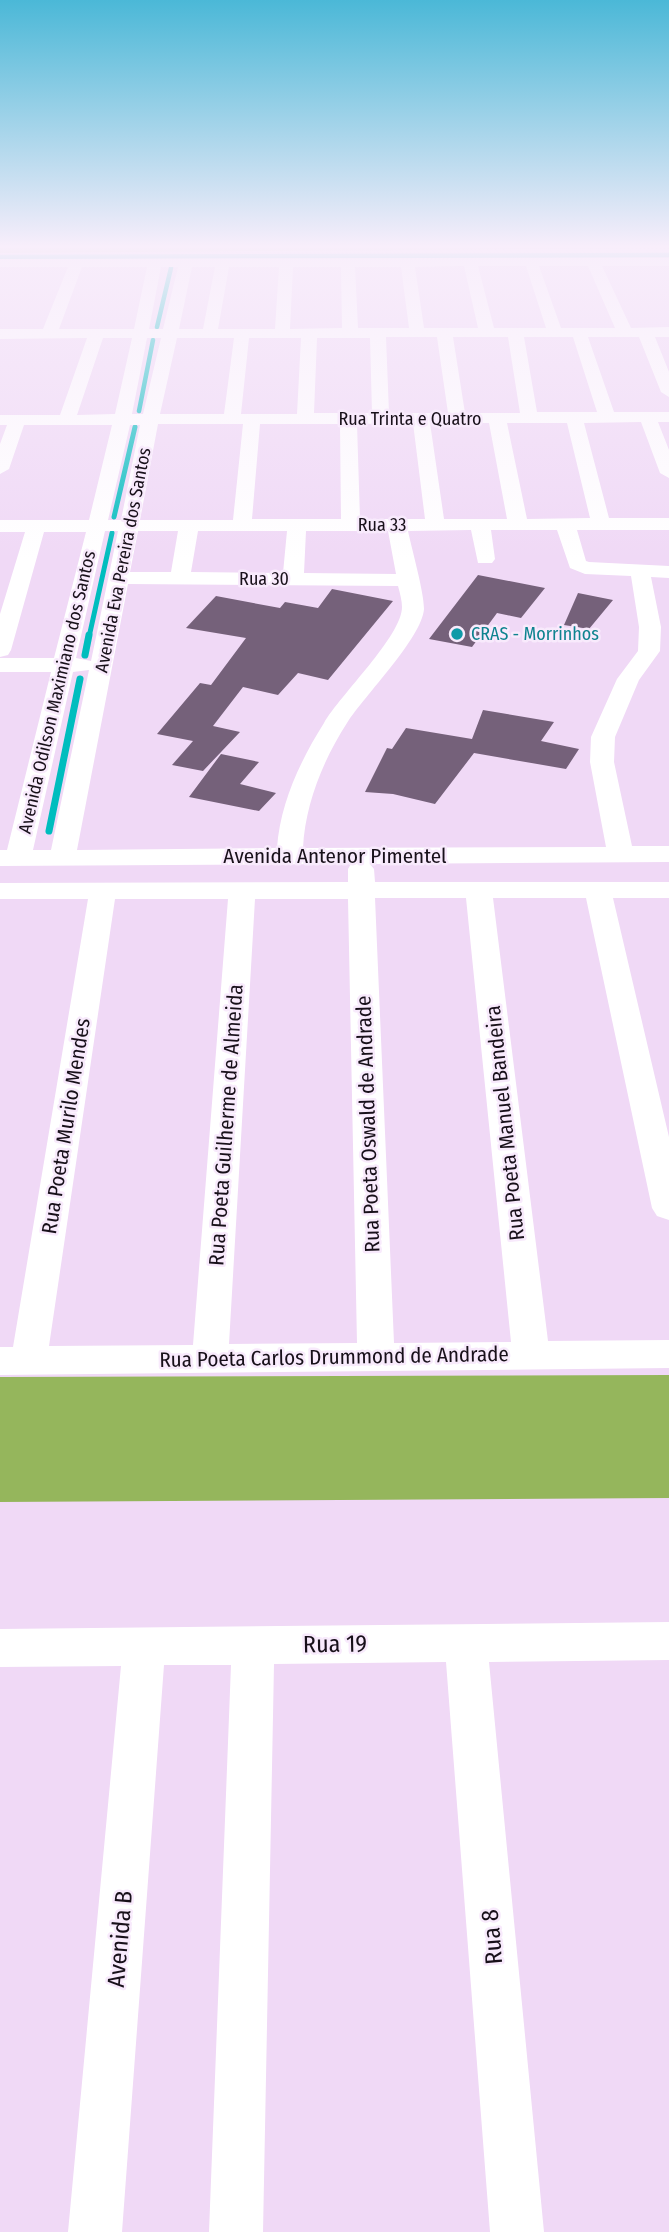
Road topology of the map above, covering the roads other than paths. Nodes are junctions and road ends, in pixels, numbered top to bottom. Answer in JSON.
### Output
{"nodes":[{"id":1,"x":90,"y":352,"type":"edge"},
{"id":2,"x":135,"y":352,"type":"edge"},
{"id":3,"x":166,"y":352,"type":"edge"},
{"id":4,"x":240,"y":352,"type":"edge"},
{"id":5,"x":308,"y":352,"type":"edge"},
{"id":6,"x":379,"y":352,"type":"edge"},
{"id":7,"x":447,"y":352,"type":"edge"},
{"id":8,"x":518,"y":352,"type":"edge"},
{"id":9,"x":586,"y":352,"type":"edge"},
{"id":10,"x":653,"y":352,"type":"edge"},
{"id":11,"x":669,"y":392,"type":"edge"},
{"id":12,"x":669,"y":417,"type":"edge"},
{"id":13,"x":457,"y":418,"type":"junction"},
{"id":14,"x":497,"y":418,"type":"junction"},
{"id":15,"x":529,"y":418,"type":"junction"},
{"id":16,"x":574,"y":418,"type":"junction"},
{"id":17,"x":607,"y":418,"type":"junction"},
{"id":18,"x":648,"y":418,"type":"junction"},
{"id":19,"x":232,"y":419,"type":"junction"},
{"id":20,"x":252,"y":419,"type":"junction"},
{"id":21,"x":305,"y":419,"type":"junction"},
{"id":22,"x":348,"y":419,"type":"junction"},
{"id":23,"x":381,"y":419,"type":"junction"},
{"id":24,"x":421,"y":419,"type":"junction"},
{"id":25,"x":9,"y":420,"type":"edge"},
{"id":26,"x":67,"y":420,"type":"junction"},
{"id":27,"x":122,"y":420,"type":"junction"},
{"id":28,"x":150,"y":420,"type":"junction"},
{"id":29,"x":0,"y":468,"type":"edge"},
{"id":30,"x":669,"y":473,"type":"edge"},
{"id":31,"x":435,"y":524,"type":"junction"},
{"id":32,"x":480,"y":524,"type":"junction"},
{"id":33,"x":518,"y":524,"type":"junction"},
{"id":34,"x":565,"y":524,"type":"junction"},
{"id":35,"x":601,"y":524,"type":"junction"},
{"id":36,"x":660,"y":524,"type":"edge"},
{"id":37,"x":130,"y":525,"type":"junction"},
{"id":38,"x":189,"y":525,"type":"junction"},
{"id":39,"x":242,"y":525,"type":"junction"},
{"id":40,"x":298,"y":525,"type":"junction"},
{"id":41,"x":351,"y":525,"type":"junction"},
{"id":42,"x":397,"y":525,"type":"junction"},
{"id":43,"x":0,"y":526,"type":"edge"},
{"id":44,"x":36,"y":526,"type":"junction"},
{"id":45,"x":95,"y":526,"type":"junction"},
{"id":46,"x":485,"y":559,"type":"dead end"},
{"id":47,"x":669,"y":575,"type":"edge"},
{"id":48,"x":641,"y":576,"type":"junction"},
{"id":49,"x":120,"y":578,"type":"junction"},
{"id":50,"x":180,"y":579,"type":"junction"},
{"id":51,"x":293,"y":579,"type":"junction"},
{"id":52,"x":408,"y":579,"type":"junction"},
{"id":53,"x":0,"y":650,"type":"edge"},
{"id":54,"x":102,"y":664,"type":"junction"},
{"id":55,"x":0,"y":665,"type":"edge"},
{"id":56,"x":64,"y":665,"type":"junction"},
{"id":57,"x":621,"y":854,"type":"junction"},
{"id":58,"x":669,"y":854,"type":"edge"},
{"id":59,"x":290,"y":856,"type":"junction"},
{"id":60,"x":362,"y":856,"type":"junction"},
{"id":61,"x":63,"y":857,"type":"junction"},
{"id":62,"x":9,"y":858,"type":"edge"},
{"id":63,"x":479,"y":890,"type":"junction"},
{"id":64,"x":598,"y":890,"type":"junction"},
{"id":65,"x":669,"y":890,"type":"edge"},
{"id":66,"x":0,"y":891,"type":"edge"},
{"id":67,"x":103,"y":891,"type":"junction"},
{"id":68,"x":242,"y":891,"type":"junction"},
{"id":69,"x":361,"y":891,"type":"junction"},
{"id":70,"x":669,"y":1208,"type":"edge"},
{"id":71,"x":669,"y":1354,"type":"edge"},
{"id":72,"x":531,"y":1355,"type":"junction"},
{"id":73,"x":376,"y":1357,"type":"junction"},
{"id":74,"x":209,"y":1359,"type":"junction"},
{"id":75,"x":15,"y":1361,"type":"edge"},
{"id":76,"x":669,"y":1641,"type":"edge"},
{"id":77,"x":466,"y":1643,"type":"junction"},
{"id":78,"x":253,"y":1645,"type":"junction"},
{"id":79,"x":144,"y":1647,"type":"junction"},
{"id":80,"x":0,"y":1648,"type":"edge"},
{"id":81,"x":95,"y":2232,"type":"edge"},
{"id":82,"x":236,"y":2232,"type":"edge"},
{"id":83,"x":517,"y":2232,"type":"edge"}],
"edges":[{"from":1,"to":26,"type":"street"},
{"from":2,"to":27,"type":"street","name":"Avenida Eva Pereira dos Santos"},
{"from":3,"to":28,"type":"street","name":"Avenida Eva Pereira dos Santos"},
{"from":4,"to":19,"type":"street"},
{"from":5,"to":21,"type":"street"},
{"from":6,"to":23,"type":"street"},
{"from":7,"to":13,"type":"street"},
{"from":8,"to":15,"type":"street"},
{"from":9,"to":17,"type":"street"},
{"from":10,"to":11,"type":"street"},
{"from":12,"to":18,"type":"street","name":"Rua Trinta e Quatro"},
{"from":13,"to":14,"type":"street","name":"Rua Trinta e Quatro"},
{"from":13,"to":24,"type":"street","name":"Rua Trinta e Quatro"},
{"from":14,"to":15,"type":"street","name":"Rua Trinta e Quatro"},
{"from":14,"to":33,"type":"street"},
{"from":15,"to":16,"type":"street","name":"Rua Trinta e Quatro"},
{"from":16,"to":17,"type":"street","name":"Rua Trinta e Quatro"},
{"from":16,"to":35,"type":"street"},
{"from":17,"to":18,"type":"street","name":"Rua Trinta e Quatro"},
{"from":18,"to":30,"type":"street"},
{"from":19,"to":20,"type":"street","name":"Rua Trinta e Quatro"},
{"from":19,"to":28,"type":"street","name":"Rua Trinta e Quatro"},
{"from":20,"to":21,"type":"street","name":"Rua Trinta e Quatro"},
{"from":20,"to":39,"type":"street"},
{"from":21,"to":22,"type":"street","name":"Rua Trinta e Quatro"},
{"from":22,"to":23,"type":"street","name":"Rua Trinta e Quatro"},
{"from":22,"to":41,"type":"street"},
{"from":23,"to":24,"type":"street","name":"Rua Trinta e Quatro"},
{"from":24,"to":31,"type":"street"},
{"from":25,"to":26,"type":"street","name":"Rua Trinta e Quatro"},
{"from":25,"to":29,"type":"street"},
{"from":26,"to":27,"type":"street","name":"Rua Trinta e Quatro"},
{"from":27,"to":28,"type":"street","name":"Rua Trinta e Quatro"},
{"from":27,"to":45,"type":"street","name":"Avenida Eva Pereira dos Santos"},
{"from":28,"to":37,"type":"street","name":"Avenida Eva Pereira dos Santos"},
{"from":31,"to":32,"type":"street","name":"Rua 33"},
{"from":31,"to":42,"type":"street","name":"Rua 33"},
{"from":32,"to":33,"type":"street","name":"Rua 33"},
{"from":32,"to":46,"type":"street"},
{"from":33,"to":34,"type":"street","name":"Rua 33"},
{"from":34,"to":35,"type":"street","name":"Rua 33"},
{"from":34,"to":48,"type":"street"},
{"from":35,"to":36,"type":"street","name":"Rua 33"},
{"from":36,"to":47,"type":"street"},
{"from":37,"to":38,"type":"street","name":"Rua 33"},
{"from":37,"to":45,"type":"street","name":"Rua 33"},
{"from":37,"to":49,"type":"street","name":"Avenida Eva Pereira dos Santos"},
{"from":38,"to":39,"type":"street","name":"Rua 33"},
{"from":38,"to":50,"type":"street"},
{"from":39,"to":40,"type":"street","name":"Rua 33"},
{"from":40,"to":41,"type":"street","name":"Rua 33"},
{"from":40,"to":51,"type":"street"},
{"from":41,"to":42,"type":"street","name":"Rua 33"},
{"from":42,"to":52,"type":"street"},
{"from":43,"to":44,"type":"street","name":"Rua 33"},
{"from":44,"to":45,"type":"street","name":"Rua 33"},
{"from":44,"to":53,"type":"street"},
{"from":45,"to":56,"type":"street","name":"Avenida Odilson Maximiano dos Santos"},
{"from":47,"to":48,"type":"street"},
{"from":48,"to":57,"type":"street"},
{"from":49,"to":50,"type":"street","name":"Rua 30"},
{"from":49,"to":54,"type":"street","name":"Avenida Eva Pereira dos Santos"},
{"from":50,"to":51,"type":"street","name":"Rua 30"},
{"from":51,"to":52,"type":"street","name":"Rua 30"},
{"from":52,"to":59,"type":"street"},
{"from":54,"to":56,"type":"street"},
{"from":54,"to":61,"type":"street","name":"Avenida Eva Pereira dos Santos"},
{"from":55,"to":56,"type":"street"},
{"from":56,"to":62,"type":"street","name":"Avenida Odilson Maximiano dos Santos"},
{"from":57,"to":58,"type":"street","name":"Avenida Antenor Pimentel"},
{"from":57,"to":60,"type":"street","name":"Avenida Antenor Pimentel"},
{"from":59,"to":60,"type":"street","name":"Avenida Antenor Pimentel"},
{"from":59,"to":61,"type":"street","name":"Avenida Antenor Pimentel"},
{"from":60,"to":69,"type":"street","name":"Rua Poeta Oswald de Andrade"},
{"from":61,"to":62,"type":"street","name":"Avenida Antenor Pimentel"},
{"from":63,"to":64,"type":"street"},
{"from":63,"to":69,"type":"street"},
{"from":63,"to":72,"type":"street","name":"Rua Poeta Manuel Bandeira"},
{"from":64,"to":65,"type":"street"},
{"from":64,"to":70,"type":"street"},
{"from":66,"to":67,"type":"street"},
{"from":67,"to":68,"type":"street"},
{"from":67,"to":75,"type":"street","name":"Rua Poeta Murilo Mendes"},
{"from":68,"to":69,"type":"street"},
{"from":68,"to":74,"type":"street","name":"Rua Poeta Guilherme de Almeida"},
{"from":69,"to":73,"type":"street","name":"Rua Poeta Oswald de Andrade"},
{"from":71,"to":72,"type":"street","name":"Rua Poeta Carlos Drummond de Andrade"},
{"from":72,"to":73,"type":"street","name":"Rua Poeta Carlos Drummond de Andrade"},
{"from":73,"to":74,"type":"street","name":"Rua Poeta Carlos Drummond de Andrade"},
{"from":74,"to":75,"type":"street","name":"Rua Poeta Carlos Drummond de Andrade"},
{"from":76,"to":77,"type":"street","name":"Rua 19"},
{"from":77,"to":78,"type":"street","name":"Rua 19"},
{"from":77,"to":83,"type":"street","name":"Rua 8"},
{"from":78,"to":79,"type":"street","name":"Rua 19"},
{"from":78,"to":82,"type":"street"},
{"from":79,"to":80,"type":"street","name":"Rua 19"},
{"from":79,"to":81,"type":"street","name":"Avenida B"}]}
